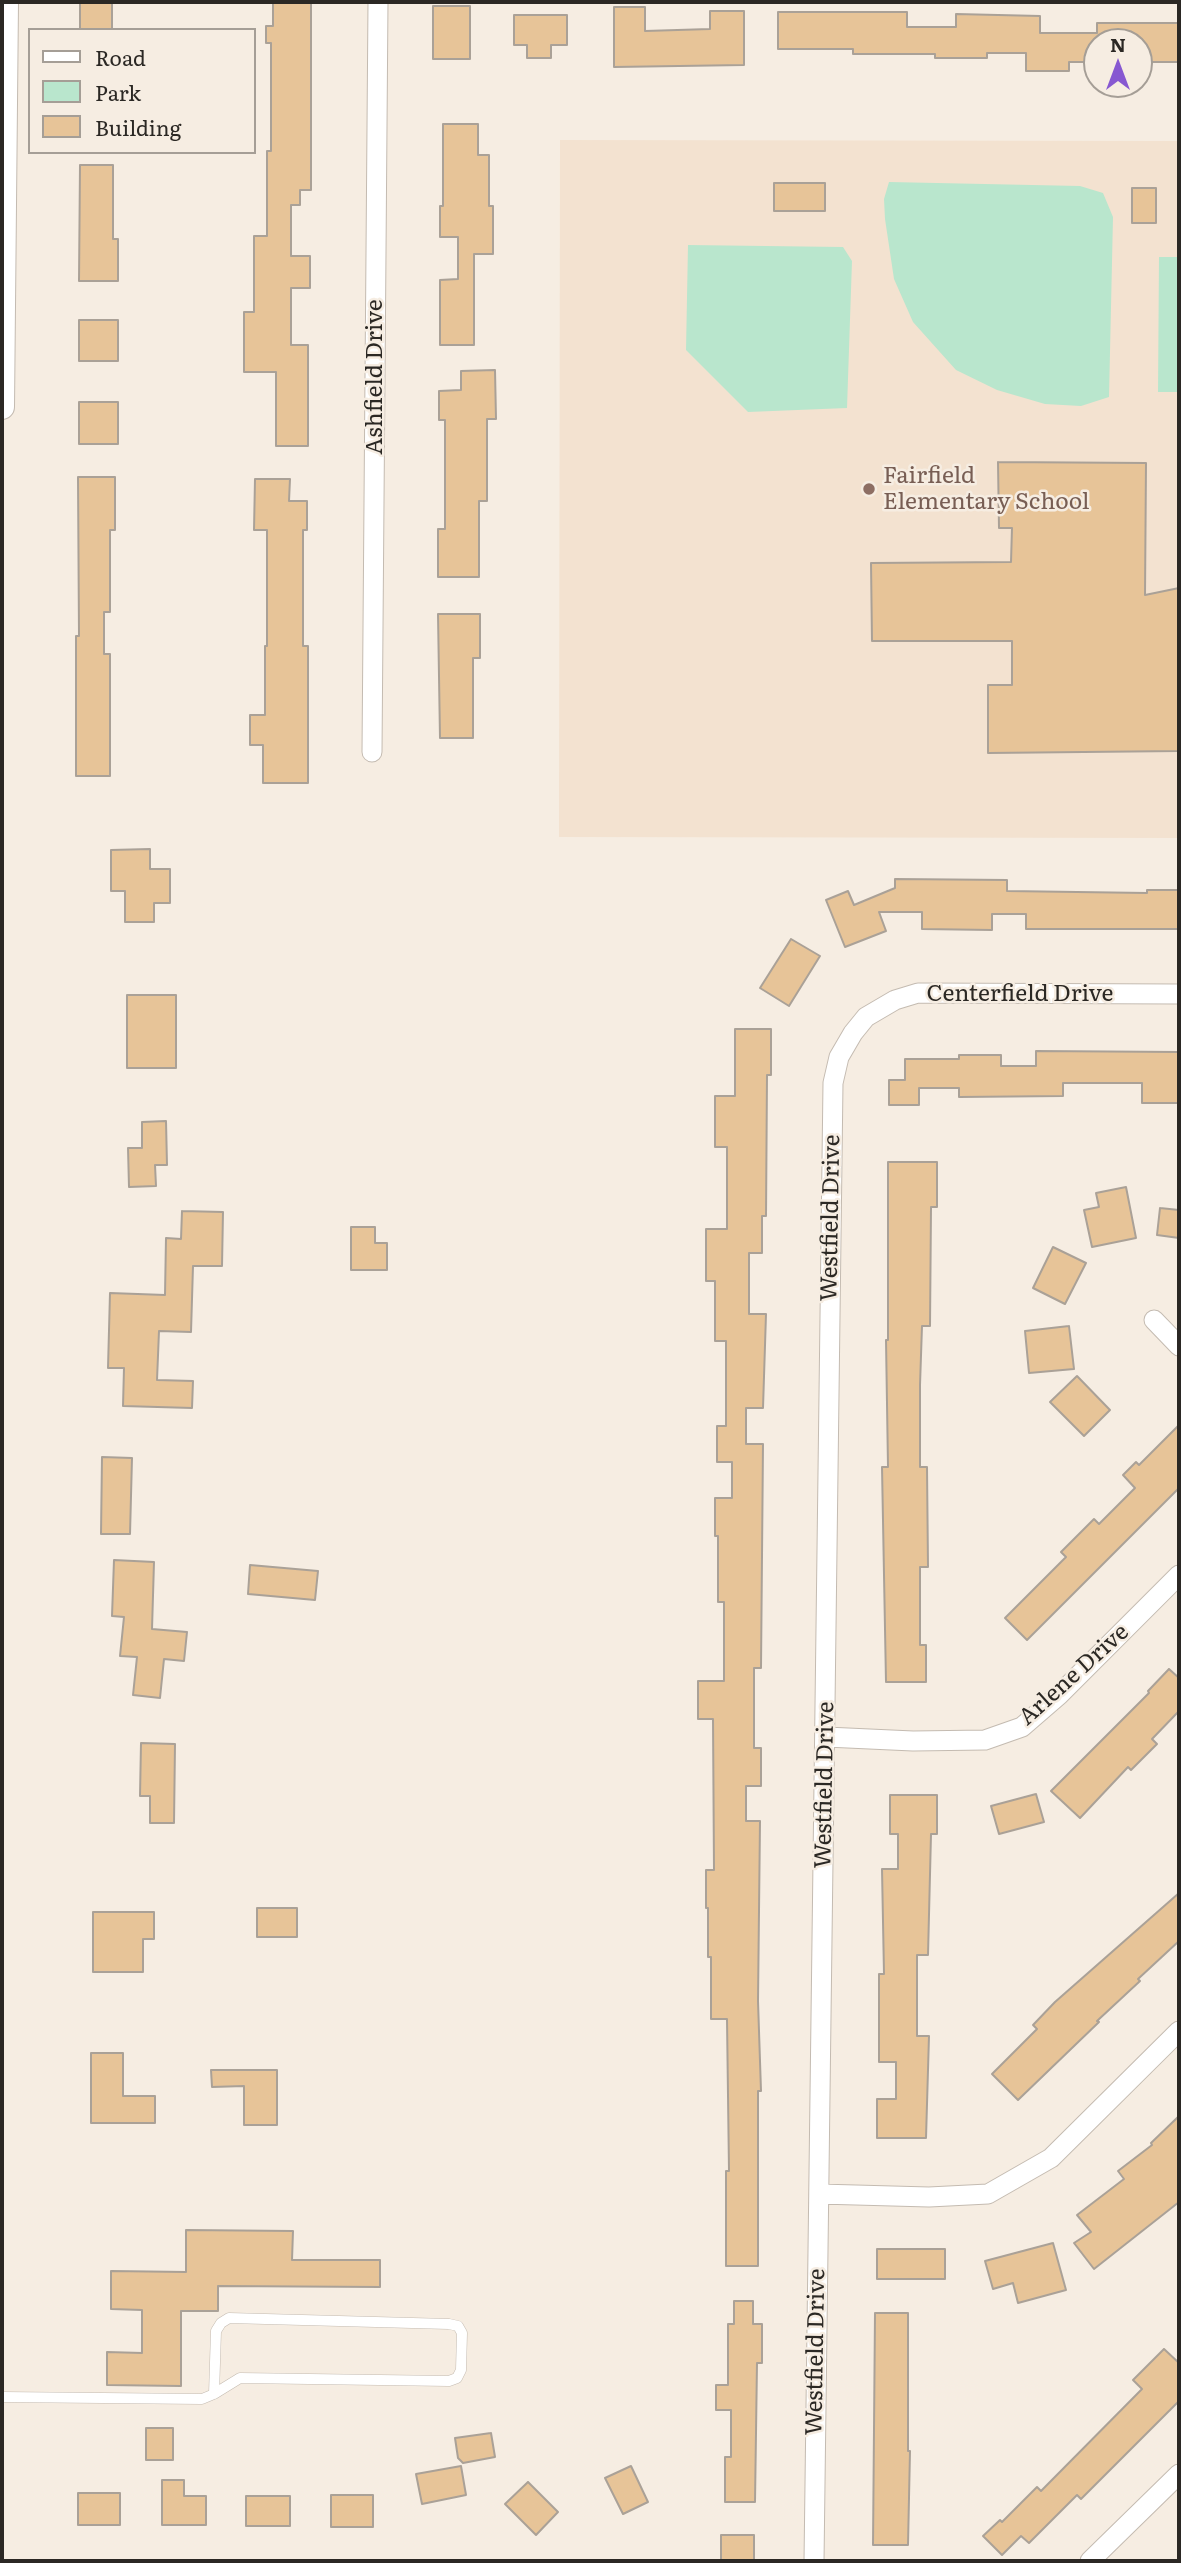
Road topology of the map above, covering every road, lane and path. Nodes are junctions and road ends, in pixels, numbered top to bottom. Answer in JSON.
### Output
{"nodes":[{"id":1,"x":5,"y":2,"type":"edge"},
{"id":2,"x":379,"y":2,"type":"edge"},
{"id":3,"x":2,"y":407,"type":"edge"},
{"id":4,"x":372,"y":752,"type":"dead end"},
{"id":5,"x":1179,"y":994,"type":"edge"},
{"id":6,"x":866,"y":1017,"type":"joint"},
{"id":7,"x":1154,"y":1320,"type":"dead end"},
{"id":8,"x":1179,"y":1346,"type":"edge"},
{"id":9,"x":1179,"y":1575,"type":"edge"},
{"id":10,"x":826,"y":1737,"type":"junction"},
{"id":11,"x":1179,"y":2031,"type":"edge"},
{"id":12,"x":819,"y":2194,"type":"junction"},
{"id":13,"x":214,"y":2394,"type":"junction"},
{"id":14,"x":2,"y":2397,"type":"edge"},
{"id":15,"x":1179,"y":2474,"type":"edge"},
{"id":16,"x":814,"y":2561,"type":"edge"},
{"id":17,"x":1090,"y":2561,"type":"edge"}],
"edges":[{"from":1,"to":3,"type":"street"},
{"from":2,"to":4,"type":"street","name":"Ashfield Drive"},
{"from":5,"to":6,"type":"street","name":"Centerfield Drive"},
{"from":6,"to":10,"type":"street","name":"Westfield Drive"},
{"from":7,"to":8,"type":"street"},
{"from":9,"to":10,"type":"street","name":"Arlene Drive"},
{"from":10,"to":12,"type":"street","name":"Westfield Drive"},
{"from":11,"to":12,"type":"street"},
{"from":12,"to":16,"type":"street","name":"Westfield Drive"},
{"from":13,"to":13,"type":"lane"},
{"from":13,"to":14,"type":"lane"},
{"from":15,"to":17,"type":"street"}]}
